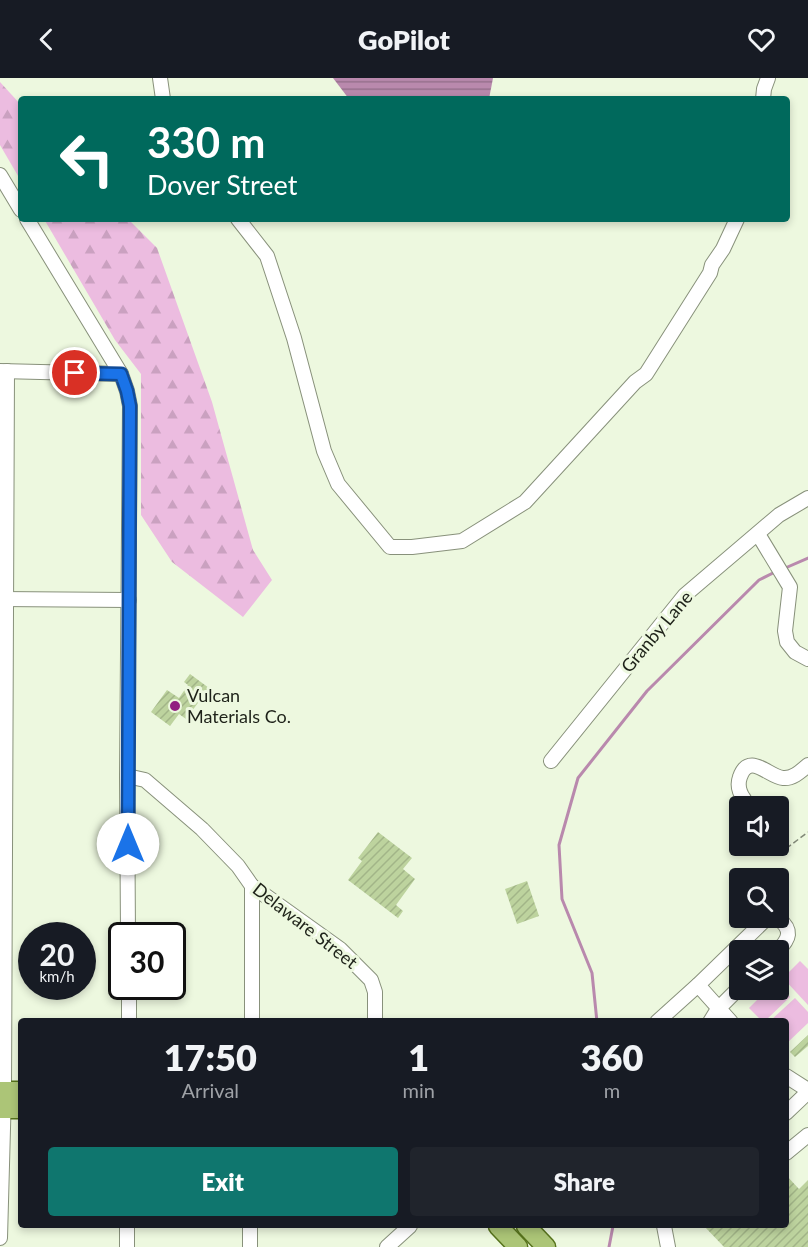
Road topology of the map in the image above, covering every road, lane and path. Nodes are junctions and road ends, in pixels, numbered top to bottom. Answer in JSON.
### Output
{"nodes":[{"id":1,"x":160,"y":78,"type":"edge"},
{"id":2,"x":768,"y":78,"type":"edge"},
{"id":3,"x":163,"y":96,"type":"edge"},
{"id":4,"x":763,"y":96,"type":"edge"},
{"id":5,"x":0,"y":175,"type":"edge"},
{"id":6,"x":18,"y":205,"type":"edge"},
{"id":7,"x":29,"y":222,"type":"edge"},
{"id":8,"x":240,"y":222,"type":"edge"},
{"id":9,"x":736,"y":222,"type":"edge"},
{"id":10,"x":4,"y":371,"type":"edge"},
{"id":11,"x":121,"y":374,"type":"junction"},
{"id":12,"x":808,"y":498,"type":"edge"},
{"id":13,"x":760,"y":538,"type":"junction"},
{"id":14,"x":3,"y":599,"type":"edge"},
{"id":15,"x":129,"y":600,"type":"junction"},
{"id":16,"x":808,"y":659,"type":"edge"},
{"id":17,"x":551,"y":761,"type":"dead end"},
{"id":18,"x":808,"y":765,"type":"edge"},
{"id":19,"x":128,"y":776,"type":"junction"},
{"id":20,"x":742,"y":796,"type":"edge"},
{"id":21,"x":808,"y":832,"type":"edge"},
{"id":22,"x":789,"y":846,"type":"edge"},
{"id":23,"x":252,"y":886,"type":"junction"},
{"id":24,"x":128,"y":922,"type":"edge"},
{"id":25,"x":756,"y":928,"type":"edge"},
{"id":26,"x":698,"y":985,"type":"junction"},
{"id":27,"x":729,"y":998,"type":"edge"},
{"id":28,"x":129,"y":1000,"type":"edge"},
{"id":29,"x":718,"y":1009,"type":"junction"},
{"id":30,"x":129,"y":1018,"type":"edge"},
{"id":31,"x":252,"y":1018,"type":"edge"},
{"id":32,"x":375,"y":1018,"type":"edge"},
{"id":33,"x":661,"y":1018,"type":"edge"},
{"id":34,"x":712,"y":1018,"type":"edge"},
{"id":35,"x":727,"y":1018,"type":"edge"},
{"id":36,"x":789,"y":1079,"type":"edge"},
{"id":37,"x":808,"y":1091,"type":"edge"},
{"id":38,"x":8,"y":1100,"type":"edge"},
{"id":39,"x":789,"y":1110,"type":"edge"},
{"id":40,"x":808,"y":1135,"type":"edge"},
{"id":41,"x":789,"y":1151,"type":"edge"},
{"id":42,"x":127,"y":1228,"type":"edge"},
{"id":43,"x":250,"y":1228,"type":"edge"},
{"id":44,"x":408,"y":1228,"type":"edge"},
{"id":45,"x":500,"y":1228,"type":"edge"},
{"id":46,"x":528,"y":1228,"type":"edge"},
{"id":47,"x":664,"y":1228,"type":"edge"},
{"id":48,"x":0,"y":1238,"type":"edge"},
{"id":49,"x":127,"y":1247,"type":"edge"},
{"id":50,"x":250,"y":1247,"type":"edge"},
{"id":51,"x":387,"y":1247,"type":"edge"},
{"id":52,"x":518,"y":1247,"type":"edge"},
{"id":53,"x":546,"y":1247,"type":"edge"},
{"id":54,"x":668,"y":1247,"type":"edge"}],
"edges":[{"from":1,"to":3,"type":"street"},
{"from":2,"to":4,"type":"street"},
{"from":5,"to":6,"type":"street"},
{"from":7,"to":11,"type":"street"},
{"from":8,"to":9,"type":"street"},
{"from":10,"to":11,"type":"street"},
{"from":10,"to":14,"type":"street"},
{"from":11,"to":15,"type":"street"},
{"from":12,"to":13,"type":"street","name":"Granby Lane"},
{"from":13,"to":16,"type":"street"},
{"from":13,"to":17,"type":"street","name":"Granby Lane"},
{"from":14,"to":15,"type":"street"},
{"from":14,"to":38,"type":"street"},
{"from":15,"to":19,"type":"street"},
{"from":18,"to":20,"type":"street"},
{"from":19,"to":23,"type":"street","name":"Delaware Street"},
{"from":19,"to":24,"type":"street"},
{"from":21,"to":22,"type":"path"},
{"from":23,"to":31,"type":"street"},
{"from":23,"to":32,"type":"street","name":"Delaware Street"},
{"from":25,"to":26,"type":"street"},
{"from":26,"to":29,"type":"street"},
{"from":26,"to":33,"type":"street"},
{"from":27,"to":29,"type":"street"},
{"from":28,"to":30,"type":"street"},
{"from":29,"to":34,"type":"street"},
{"from":29,"to":35,"type":"street"},
{"from":36,"to":37,"type":"street"},
{"from":37,"to":39,"type":"street"},
{"from":38,"to":48,"type":"street"},
{"from":40,"to":41,"type":"street"},
{"from":42,"to":49,"type":"street"},
{"from":43,"to":50,"type":"street"},
{"from":44,"to":51,"type":"street"},
{"from":45,"to":52,"type":"main road"},
{"from":46,"to":53,"type":"main road"},
{"from":47,"to":54,"type":"street"}]}
